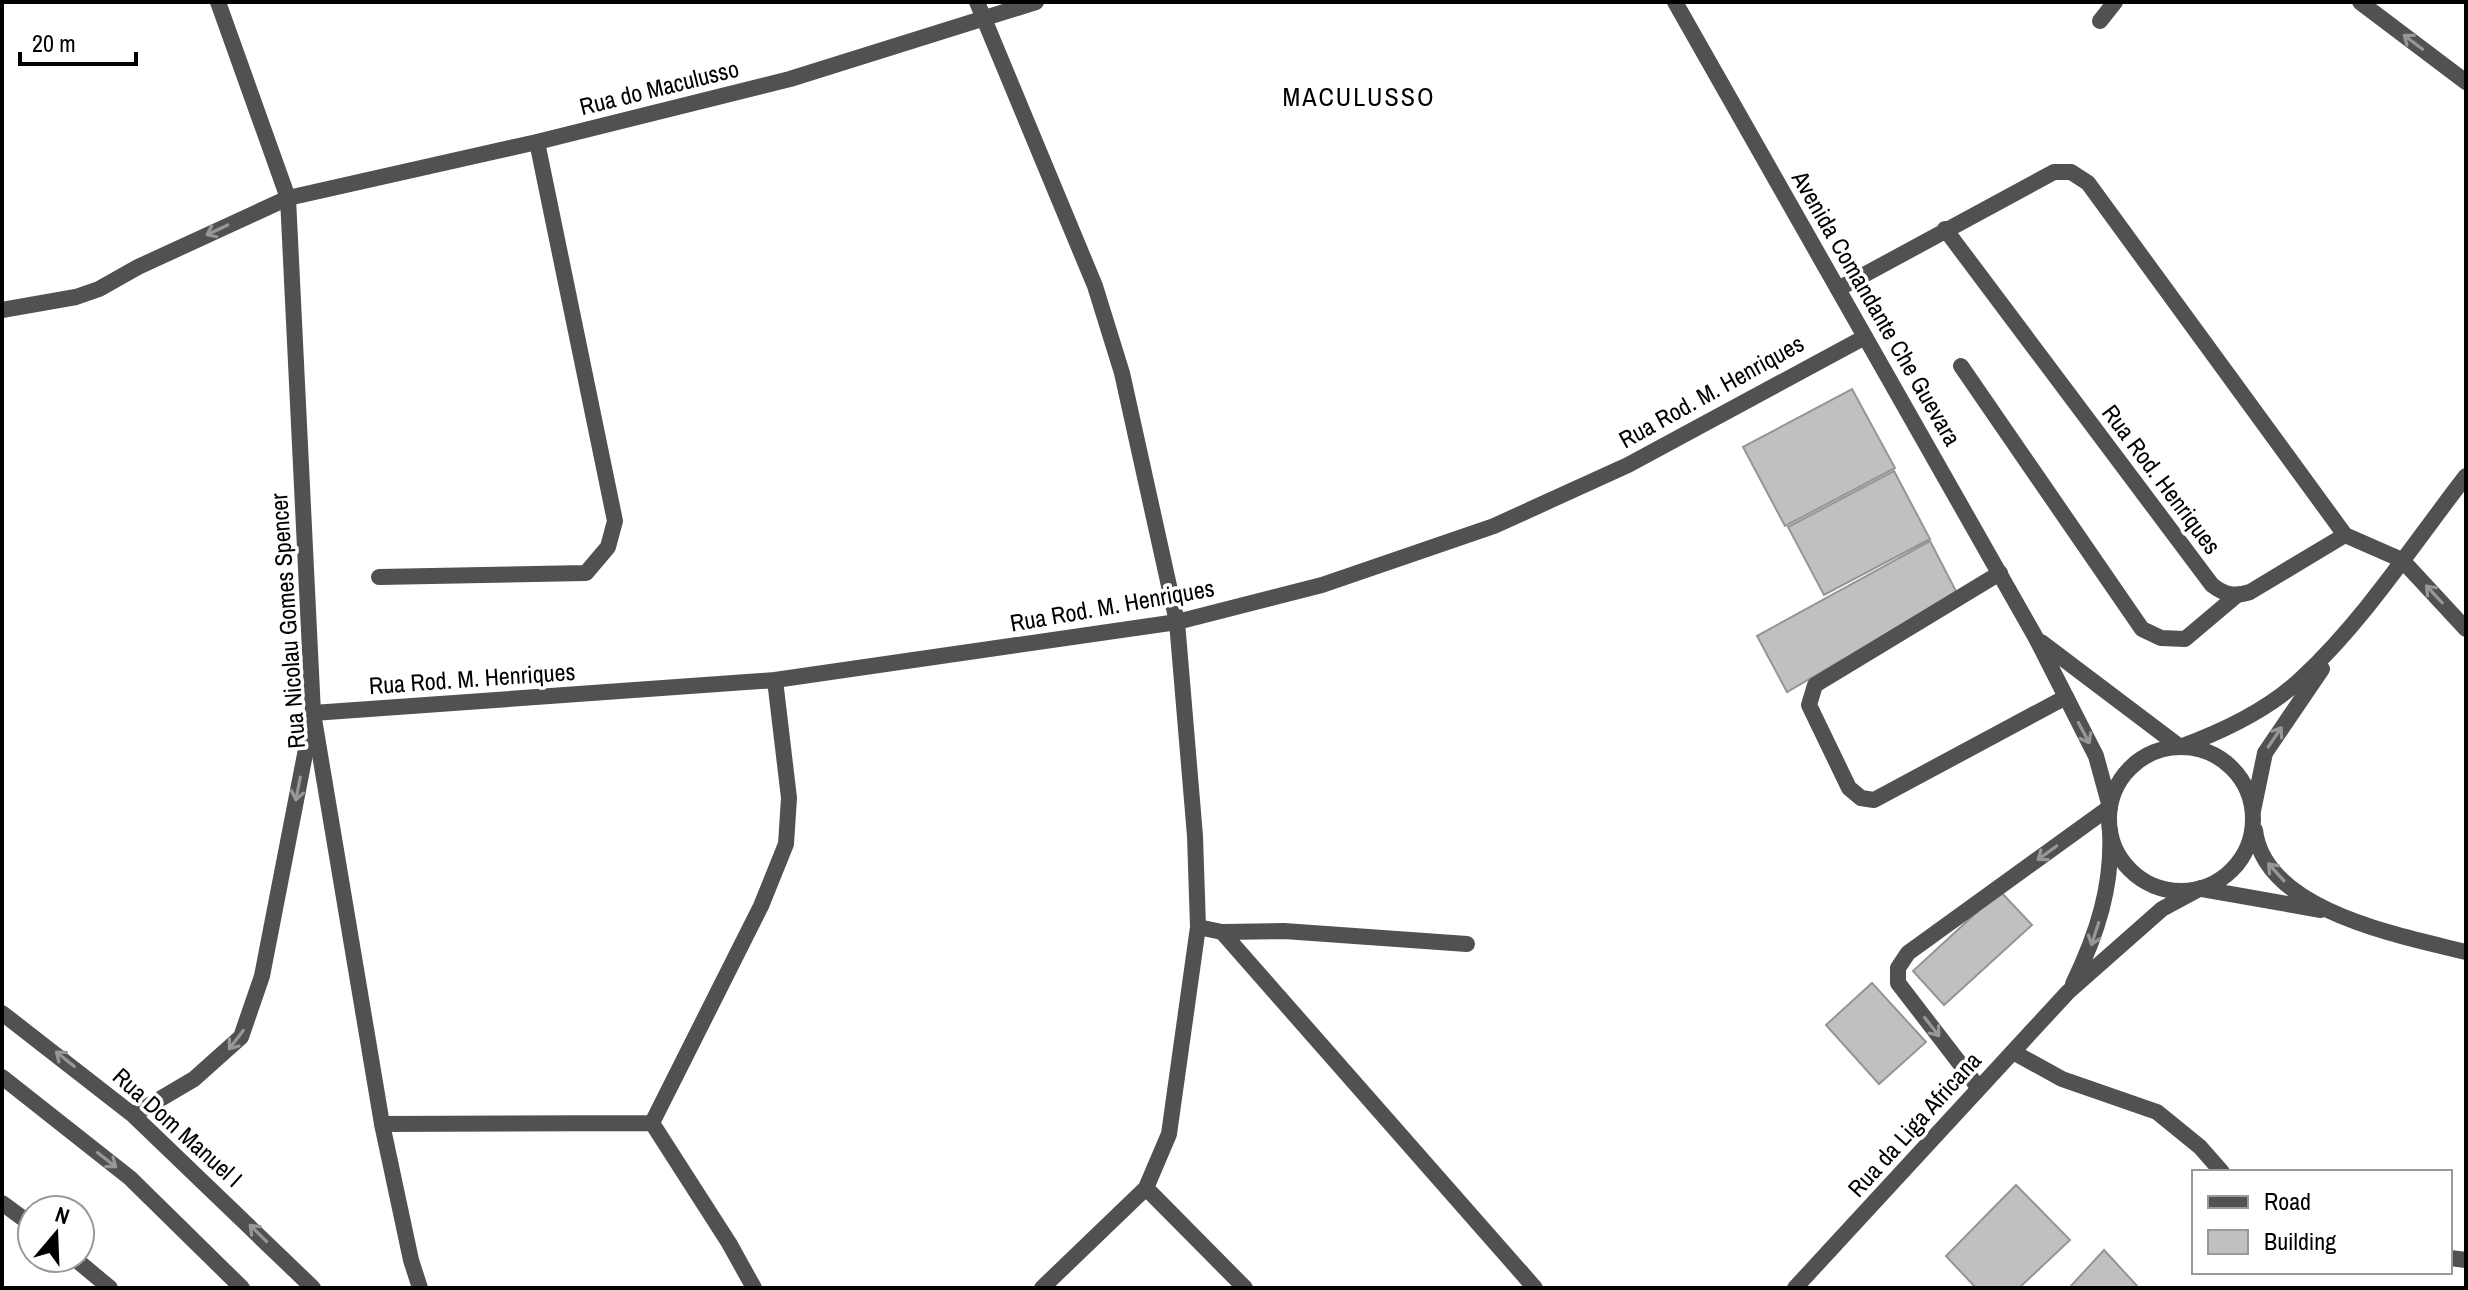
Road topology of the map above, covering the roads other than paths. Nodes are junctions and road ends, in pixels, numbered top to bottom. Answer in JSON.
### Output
{"nodes":[{"id":1,"x":218,"y":2,"type":"edge"},
{"id":2,"x":977,"y":2,"type":"edge"},
{"id":3,"x":1036,"y":2,"type":"edge"},
{"id":4,"x":1675,"y":2,"type":"edge"},
{"id":5,"x":2115,"y":2,"type":"edge"},
{"id":6,"x":2360,"y":2,"type":"edge"},
{"id":7,"x":984,"y":20,"type":"junction"},
{"id":8,"x":2100,"y":21,"type":"dead end"},
{"id":9,"x":2466,"y":82,"type":"edge"},
{"id":10,"x":537,"y":142,"type":"junction"},
{"id":11,"x":288,"y":198,"type":"junction"},
{"id":12,"x":1945,"y":229,"type":"junction"},
{"id":13,"x":1838,"y":289,"type":"junction"},
{"id":14,"x":2,"y":310,"type":"edge"},
{"id":15,"x":1865,"y":337,"type":"junction"},
{"id":16,"x":1961,"y":366,"type":"dead end"},
{"id":17,"x":2466,"y":476,"type":"edge"},
{"id":18,"x":2345,"y":535,"type":"junction"},
{"id":19,"x":2402,"y":560,"type":"junction"},
{"id":20,"x":2000,"y":573,"type":"junction"},
{"id":21,"x":379,"y":577,"type":"dead end"},
{"id":22,"x":2236,"y":596,"type":"junction"},
{"id":23,"x":2356,"y":617,"type":"junction"},
{"id":24,"x":1177,"y":622,"type":"junction"},
{"id":25,"x":2466,"y":629,"type":"edge"},
{"id":26,"x":2036,"y":638,"type":"junction"},
{"id":27,"x":775,"y":680,"type":"junction"},
{"id":28,"x":2066,"y":697,"type":"junction"},
{"id":29,"x":313,"y":713,"type":"junction"},
{"id":30,"x":2180,"y":747,"type":"junction"},
{"id":31,"x":2110,"y":807,"type":"junction"},
{"id":32,"x":2253,"y":811,"type":"junction"},
{"id":33,"x":2110,"y":830,"type":"junction"},
{"id":34,"x":2201,"y":888,"type":"junction"},
{"id":35,"x":2331,"y":912,"type":"junction"},
{"id":36,"x":1198,"y":927,"type":"junction"},
{"id":37,"x":1222,"y":932,"type":"junction"},
{"id":38,"x":1467,"y":944,"type":"dead end"},
{"id":39,"x":2466,"y":952,"type":"edge"},
{"id":40,"x":2068,"y":992,"type":"junction"},
{"id":41,"x":2,"y":1013,"type":"edge"},
{"id":42,"x":2013,"y":1052,"type":"junction"},
{"id":43,"x":2,"y":1077,"type":"edge"},
{"id":44,"x":1978,"y":1087,"type":"junction"},
{"id":45,"x":133,"y":1115,"type":"junction"},
{"id":46,"x":652,"y":1123,"type":"junction"},
{"id":47,"x":382,"y":1124,"type":"junction"},
{"id":48,"x":2220,"y":1170,"type":"edge"},
{"id":49,"x":1146,"y":1188,"type":"junction"},
{"id":50,"x":93,"y":1274,"type":"edge"},
{"id":51,"x":110,"y":1288,"type":"edge"},
{"id":52,"x":242,"y":1288,"type":"edge"},
{"id":53,"x":313,"y":1288,"type":"edge"},
{"id":54,"x":420,"y":1288,"type":"edge"},
{"id":55,"x":754,"y":1288,"type":"edge"},
{"id":56,"x":1042,"y":1288,"type":"edge"},
{"id":57,"x":1245,"y":1288,"type":"edge"},
{"id":58,"x":1535,"y":1288,"type":"edge"},
{"id":59,"x":1795,"y":1288,"type":"edge"}],
"edges":[{"from":1,"to":11,"type":"street","name":"Rua Nicolau Gomes Spencer"},
{"from":2,"to":7,"type":"street"},
{"from":3,"to":7,"type":"street","name":"Rua do Maculusso"},
{"from":4,"to":13,"type":"street","name":"Avenida Comandante Che Guevara"},
{"from":5,"to":8,"type":"street"},
{"from":9,"to":6,"type":"street","one_way":true},
{"from":7,"to":10,"type":"street","name":"Rua do Maculusso"},
{"from":7,"to":24,"type":"street"},
{"from":10,"to":11,"type":"street","name":"Rua do Maculusso"},
{"from":10,"to":21,"type":"street"},
{"from":11,"to":14,"type":"street","name":"Rua do Maculusso","one_way":true},
{"from":11,"to":29,"type":"street","name":"Rua Nicolau Gomes Spencer"},
{"from":12,"to":13,"type":"street"},
{"from":12,"to":18,"type":"street"},
{"from":12,"to":22,"type":"street","name":"Rua Rod. Henriques"},
{"from":13,"to":15,"type":"street","name":"Avenida Comandante Che Guevara"},
{"from":15,"to":20,"type":"street","name":"Avenida Comandante Che Guevara"},
{"from":15,"to":24,"type":"street","name":"Rua Rod. M. Henriques"},
{"from":16,"to":22,"type":"street"},
{"from":17,"to":19,"type":"street"},
{"from":18,"to":19,"type":"street"},
{"from":18,"to":22,"type":"street"},
{"from":19,"to":23,"type":"street"},
{"from":25,"to":19,"type":"street","one_way":true},
{"from":20,"to":26,"type":"street","name":"Avenida Comandante Che Guevara"},
{"from":20,"to":28,"type":"street"},
{"from":23,"to":30,"type":"street"},
{"from":32,"to":23,"type":"street","one_way":true},
{"from":24,"to":27,"type":"street","name":"Rua Rod. M. Henriques"},
{"from":24,"to":36,"type":"street"},
{"from":26,"to":28,"type":"street","name":"Avenida Comandante Che Guevara"},
{"from":26,"to":30,"type":"street","name":"Avenida Comandante Che Guevara"},
{"from":27,"to":29,"type":"street","name":"Rua Rod. M. Henriques"},
{"from":27,"to":46,"type":"street"},
{"from":28,"to":31,"type":"street","name":"Avenida Comandante Che Guevara","one_way":true},
{"from":29,"to":45,"type":"street","one_way":true},
{"from":29,"to":47,"type":"street","name":"Rua Nicolau Gomes Spencer"},
{"from":30,"to":31,"type":"street"},
{"from":30,"to":32,"type":"street"},
{"from":31,"to":33,"type":"street"},
{"from":31,"to":44,"type":"street","one_way":true},
{"from":32,"to":34,"type":"street"},
{"from":35,"to":32,"type":"street","one_way":true},
{"from":33,"to":34,"type":"street"},
{"from":33,"to":40,"type":"street","one_way":true},
{"from":34,"to":35,"type":"street"},
{"from":34,"to":40,"type":"street"},
{"from":35,"to":39,"type":"street"},
{"from":36,"to":37,"type":"street"},
{"from":36,"to":49,"type":"street"},
{"from":37,"to":38,"type":"street"},
{"from":37,"to":58,"type":"street"},
{"from":40,"to":42,"type":"street","name":"Rua da Liga Africana"},
{"from":45,"to":41,"type":"street","name":"Rua Dom Manuel I","one_way":true},
{"from":42,"to":44,"type":"street","name":"Rua da Liga Africana"},
{"from":42,"to":48,"type":"street"},
{"from":43,"to":52,"type":"street","one_way":true},
{"from":44,"to":59,"type":"street","name":"Rua da Liga Africana"},
{"from":53,"to":45,"type":"street","name":"Rua Dom Manuel I","one_way":true},
{"from":46,"to":47,"type":"street"},
{"from":46,"to":55,"type":"street"},
{"from":47,"to":54,"type":"street","name":"Rua Nicolau Gomes Spencer"},
{"from":49,"to":56,"type":"street"},
{"from":49,"to":57,"type":"street"},
{"from":50,"to":51,"type":"street"}]}
